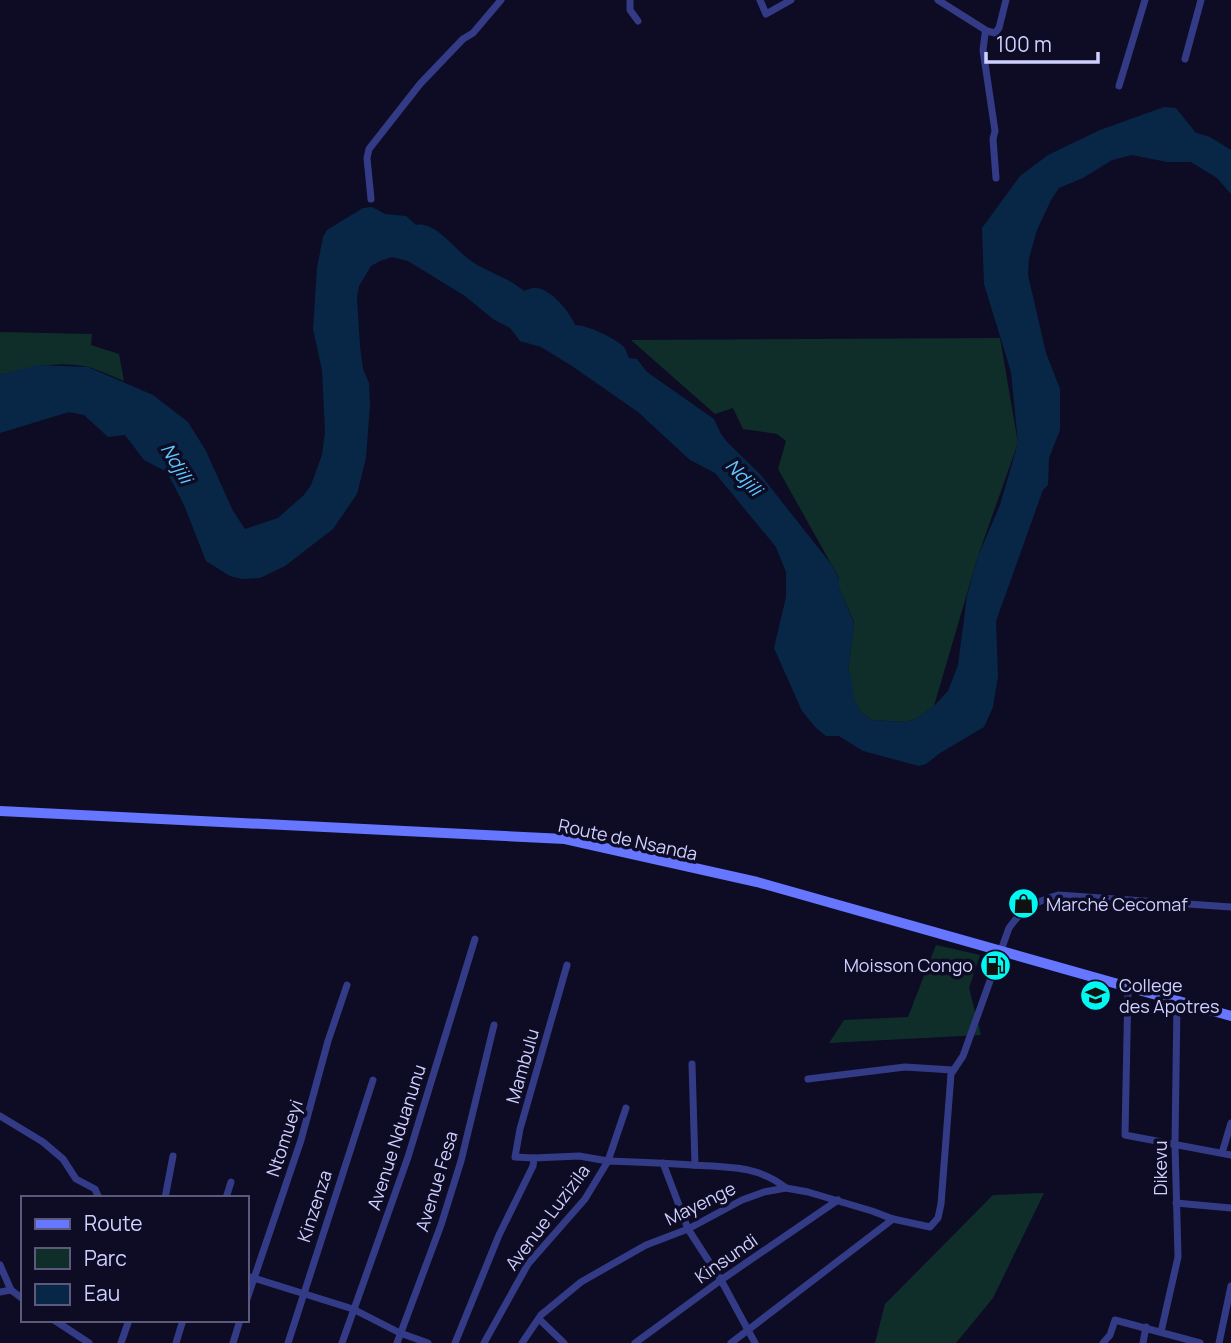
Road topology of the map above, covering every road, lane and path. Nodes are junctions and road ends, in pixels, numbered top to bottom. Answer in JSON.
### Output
{"nodes":[{"id":1,"x":500,"y":0,"type":"edge"},
{"id":2,"x":630,"y":0,"type":"edge"},
{"id":3,"x":760,"y":0,"type":"edge"},
{"id":4,"x":791,"y":0,"type":"edge"},
{"id":5,"x":938,"y":0,"type":"edge"},
{"id":6,"x":1006,"y":0,"type":"edge"},
{"id":7,"x":1145,"y":0,"type":"edge"},
{"id":8,"x":1201,"y":0,"type":"edge"},
{"id":9,"x":638,"y":21,"type":"dead end"},
{"id":10,"x":988,"y":32,"type":"junction"},
{"id":11,"x":1185,"y":59,"type":"dead end"},
{"id":12,"x":1119,"y":86,"type":"dead end"},
{"id":13,"x":996,"y":178,"type":"dead end"},
{"id":14,"x":370,"y":198,"type":"dead end"},
{"id":15,"x":0,"y":811,"type":"edge"},
{"id":16,"x":1231,"y":907,"type":"edge"},
{"id":17,"x":475,"y":939,"type":"dead end"},
{"id":18,"x":1002,"y":950,"type":"junction"},
{"id":19,"x":567,"y":965,"type":"dead end"},
{"id":20,"x":347,"y":985,"type":"dead end"},
{"id":21,"x":1128,"y":987,"type":"junction"},
{"id":22,"x":1177,"y":1002,"type":"junction"},
{"id":23,"x":1231,"y":1016,"type":"edge"},
{"id":24,"x":494,"y":1025,"type":"dead end"},
{"id":25,"x":692,"y":1064,"type":"dead end"},
{"id":26,"x":952,"y":1070,"type":"junction"},
{"id":27,"x":808,"y":1079,"type":"dead end"},
{"id":28,"x":373,"y":1080,"type":"dead end"},
{"id":29,"x":626,"y":1108,"type":"dead end"},
{"id":30,"x":0,"y":1116,"type":"edge"},
{"id":31,"x":1231,"y":1123,"type":"edge"},
{"id":32,"x":1175,"y":1144,"type":"junction"},
{"id":33,"x":1222,"y":1153,"type":"junction"},
{"id":34,"x":1231,"y":1155,"type":"edge"},
{"id":35,"x":173,"y":1156,"type":"dead end"},
{"id":36,"x":534,"y":1158,"type":"junction"},
{"id":37,"x":608,"y":1161,"type":"junction"},
{"id":38,"x":663,"y":1163,"type":"junction"},
{"id":39,"x":695,"y":1165,"type":"junction"},
{"id":40,"x":231,"y":1182,"type":"dead end"},
{"id":41,"x":786,"y":1188,"type":"junction"},
{"id":42,"x":98,"y":1196,"type":"edge"},
{"id":43,"x":165,"y":1196,"type":"edge"},
{"id":44,"x":227,"y":1196,"type":"edge"},
{"id":45,"x":838,"y":1200,"type":"junction"},
{"id":46,"x":1176,"y":1203,"type":"junction"},
{"id":47,"x":1231,"y":1208,"type":"edge"},
{"id":48,"x":893,"y":1219,"type":"junction"},
{"id":49,"x":688,"y":1228,"type":"junction"},
{"id":50,"x":0,"y":1265,"type":"edge"},
{"id":51,"x":250,"y":1277,"type":"edge"},
{"id":52,"x":721,"y":1280,"type":"junction"},
{"id":53,"x":1231,"y":1286,"type":"edge"},
{"id":54,"x":11,"y":1290,"type":"junction"},
{"id":55,"x":303,"y":1291,"type":"junction"},
{"id":56,"x":0,"y":1292,"type":"edge"},
{"id":57,"x":21,"y":1297,"type":"edge"},
{"id":58,"x":353,"y":1309,"type":"junction"},
{"id":59,"x":539,"y":1319,"type":"junction"},
{"id":60,"x":57,"y":1322,"type":"edge"},
{"id":61,"x":128,"y":1322,"type":"edge"},
{"id":62,"x":182,"y":1322,"type":"edge"},
{"id":63,"x":239,"y":1322,"type":"edge"},
{"id":64,"x":1146,"y":1328,"type":"junction"},
{"id":65,"x":748,"y":1331,"type":"junction"},
{"id":66,"x":1161,"y":1332,"type":"junction"},
{"id":67,"x":400,"y":1333,"type":"junction"},
{"id":68,"x":89,"y":1343,"type":"edge"},
{"id":69,"x":121,"y":1343,"type":"edge"},
{"id":70,"x":176,"y":1343,"type":"edge"},
{"id":71,"x":233,"y":1343,"type":"edge"},
{"id":72,"x":288,"y":1343,"type":"edge"},
{"id":73,"x":342,"y":1343,"type":"edge"},
{"id":74,"x":397,"y":1343,"type":"edge"},
{"id":75,"x":428,"y":1343,"type":"edge"},
{"id":76,"x":455,"y":1343,"type":"edge"},
{"id":77,"x":484,"y":1343,"type":"edge"},
{"id":78,"x":522,"y":1343,"type":"edge"},
{"id":79,"x":564,"y":1343,"type":"edge"},
{"id":80,"x":635,"y":1343,"type":"edge"},
{"id":81,"x":731,"y":1343,"type":"edge"},
{"id":82,"x":755,"y":1343,"type":"edge"},
{"id":83,"x":1103,"y":1343,"type":"edge"},
{"id":84,"x":1143,"y":1343,"type":"edge"},
{"id":85,"x":1200,"y":1343,"type":"edge"},
{"id":86,"x":1219,"y":1343,"type":"edge"}],
"edges":[{"from":1,"to":14,"type":"street"},
{"from":2,"to":9,"type":"street"},
{"from":3,"to":4,"type":"street"},
{"from":5,"to":10,"type":"street"},
{"from":6,"to":10,"type":"street"},
{"from":7,"to":12,"type":"street"},
{"from":8,"to":11,"type":"street"},
{"from":10,"to":13,"type":"street"},
{"from":15,"to":18,"type":"street","name":"Route de Nsanda"},
{"from":16,"to":18,"type":"street"},
{"from":17,"to":58,"type":"street","name":"Avenue Nduanunu"},
{"from":18,"to":21,"type":"street","name":"Route de Nsanda"},
{"from":18,"to":26,"type":"street"},
{"from":19,"to":36,"type":"street","name":"Mambulu"},
{"from":20,"to":51,"type":"street","name":"Ntomueyi"},
{"from":21,"to":22,"type":"street","name":"Route de Nsanda"},
{"from":21,"to":32,"type":"street"},
{"from":22,"to":23,"type":"street","name":"Route de Nsanda"},
{"from":22,"to":32,"type":"street","name":"Dikevu"},
{"from":24,"to":67,"type":"street","name":"Avenue Fesa"},
{"from":25,"to":39,"type":"street"},
{"from":26,"to":27,"type":"street"},
{"from":26,"to":48,"type":"street","name":"Mayenge"},
{"from":28,"to":55,"type":"street","name":"Kinzenza"},
{"from":29,"to":37,"type":"street"},
{"from":30,"to":42,"type":"street"},
{"from":31,"to":33,"type":"street"},
{"from":32,"to":33,"type":"street"},
{"from":32,"to":46,"type":"street","name":"Dikevu"},
{"from":33,"to":34,"type":"street"},
{"from":35,"to":43,"type":"street"},
{"from":36,"to":37,"type":"street"},
{"from":36,"to":76,"type":"street"},
{"from":37,"to":38,"type":"street","name":"Avenue Luzizila"},
{"from":37,"to":77,"type":"street","name":"Avenue Luzizila"},
{"from":38,"to":39,"type":"street","name":"Avenue Luzizila"},
{"from":38,"to":49,"type":"street"},
{"from":39,"to":41,"type":"street","name":"Avenue Luzizila"},
{"from":40,"to":44,"type":"street"},
{"from":41,"to":45,"type":"street","name":"Mayenge"},
{"from":41,"to":49,"type":"street","name":"Mayenge"},
{"from":45,"to":48,"type":"street","name":"Mayenge"},
{"from":45,"to":52,"type":"street","name":"Kinsundi"},
{"from":46,"to":47,"type":"street"},
{"from":46,"to":66,"type":"street","name":"Dikevu"},
{"from":48,"to":65,"type":"street"},
{"from":49,"to":52,"type":"street"},
{"from":49,"to":59,"type":"street","name":"Mayenge"},
{"from":50,"to":54,"type":"street"},
{"from":51,"to":55,"type":"street"},
{"from":52,"to":65,"type":"street"},
{"from":52,"to":80,"type":"street","name":"Kinsundi"},
{"from":53,"to":86,"type":"street"},
{"from":54,"to":56,"type":"street"},
{"from":54,"to":57,"type":"street"},
{"from":55,"to":58,"type":"street"},
{"from":55,"to":72,"type":"street","name":"Kinzenza"},
{"from":58,"to":67,"type":"street"},
{"from":58,"to":73,"type":"street","name":"Avenue Nduanunu"},
{"from":59,"to":78,"type":"street","name":"Mayenge"},
{"from":59,"to":79,"type":"street"},
{"from":60,"to":68,"type":"street"},
{"from":61,"to":69,"type":"street"},
{"from":62,"to":70,"type":"street"},
{"from":63,"to":71,"type":"street"},
{"from":64,"to":66,"type":"street"},
{"from":64,"to":83,"type":"street"},
{"from":64,"to":84,"type":"street"},
{"from":65,"to":81,"type":"street"},
{"from":65,"to":82,"type":"street"},
{"from":66,"to":85,"type":"street"},
{"from":67,"to":74,"type":"street","name":"Avenue Fesa"},
{"from":67,"to":75,"type":"street"}]}
